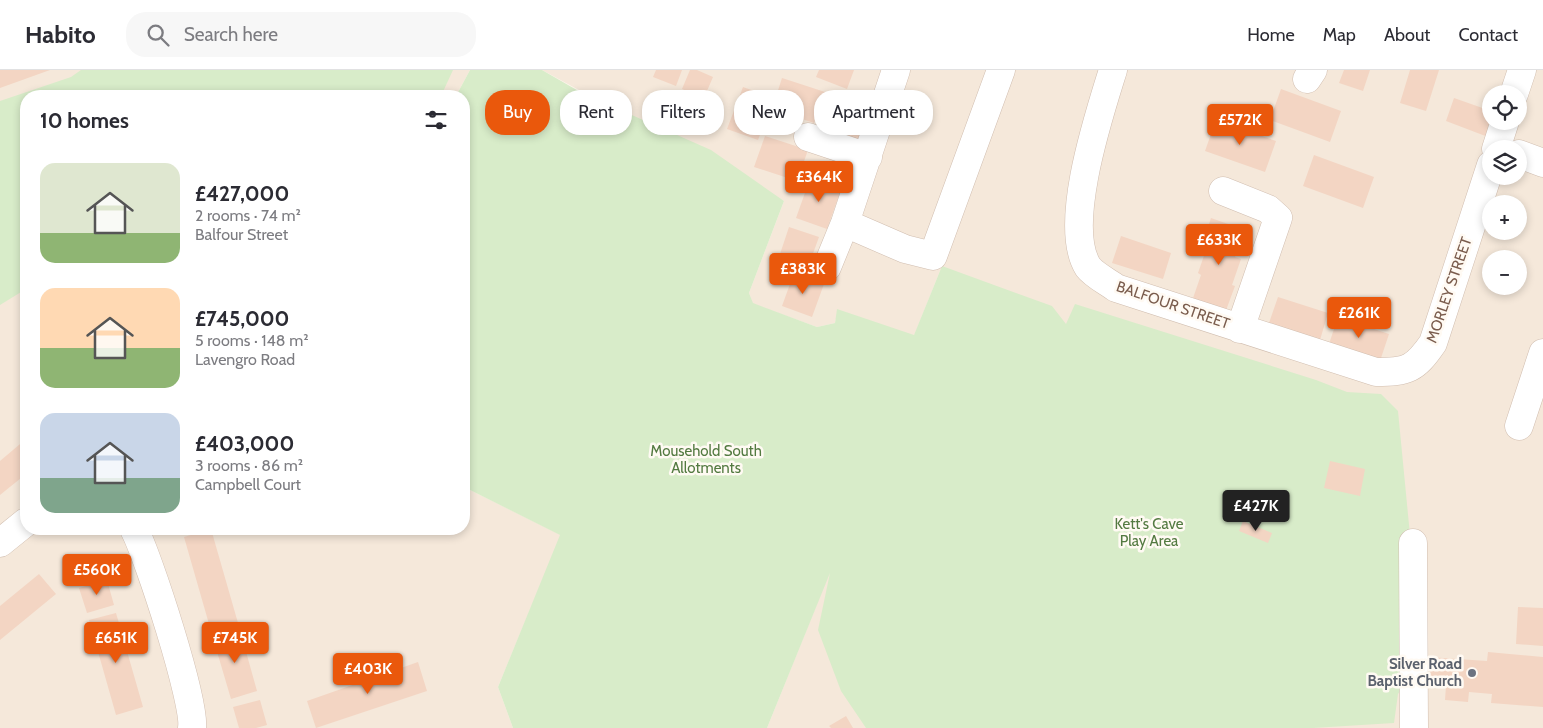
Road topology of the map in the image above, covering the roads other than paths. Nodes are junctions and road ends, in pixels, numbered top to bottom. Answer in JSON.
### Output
{"nodes":[{"id":1,"x":896,"y":70,"type":"edge"},
{"id":2,"x":1001,"y":70,"type":"edge"},
{"id":3,"x":1113,"y":70,"type":"edge"},
{"id":4,"x":1522,"y":70,"type":"edge"},
{"id":5,"x":1517,"y":85,"type":"edge"},
{"id":6,"x":808,"y":137,"type":"dead end"},
{"id":7,"x":868,"y":157,"type":"junction"},
{"id":8,"x":1527,"y":159,"type":"edge"},
{"id":9,"x":1543,"y":163,"type":"edge"},
{"id":10,"x":1489,"y":185,"type":"edge"},
{"id":11,"x":1223,"y":191,"type":"dead end"},
{"id":12,"x":845,"y":223,"type":"junction"},
{"id":13,"x":827,"y":267,"type":"dead end"},
{"id":14,"x":1240,"y":329,"type":"junction"},
{"id":15,"x":1543,"y":353,"type":"edge"},
{"id":16,"x":1399,"y":372,"type":"joint"},
{"id":17,"x":1519,"y":426,"type":"dead end"},
{"id":18,"x":20,"y":527,"type":"edge"},
{"id":19,"x":136,"y":535,"type":"edge"},
{"id":20,"x":0,"y":542,"type":"edge"},
{"id":21,"x":1413,"y":543,"type":"dead end"},
{"id":22,"x":196,"y":727,"type":"edge"},
{"id":23,"x":1414,"y":728,"type":"edge"}],
"edges":[{"from":1,"to":7,"type":"street"},
{"from":2,"to":12,"type":"street"},
{"from":3,"to":14,"type":"street","name":"BALFOUR STREET"},
{"from":4,"to":5,"type":"street"},
{"from":6,"to":7,"type":"street"},
{"from":7,"to":12,"type":"street"},
{"from":8,"to":9,"type":"street"},
{"from":10,"to":16,"type":"street","name":"MORLEY STREET"},
{"from":11,"to":14,"type":"street"},
{"from":12,"to":13,"type":"street"},
{"from":14,"to":16,"type":"street","name":"BALFOUR STREET"},
{"from":15,"to":17,"type":"street"},
{"from":18,"to":20,"type":"street"},
{"from":19,"to":22,"type":"street"},
{"from":21,"to":23,"type":"street"}]}
